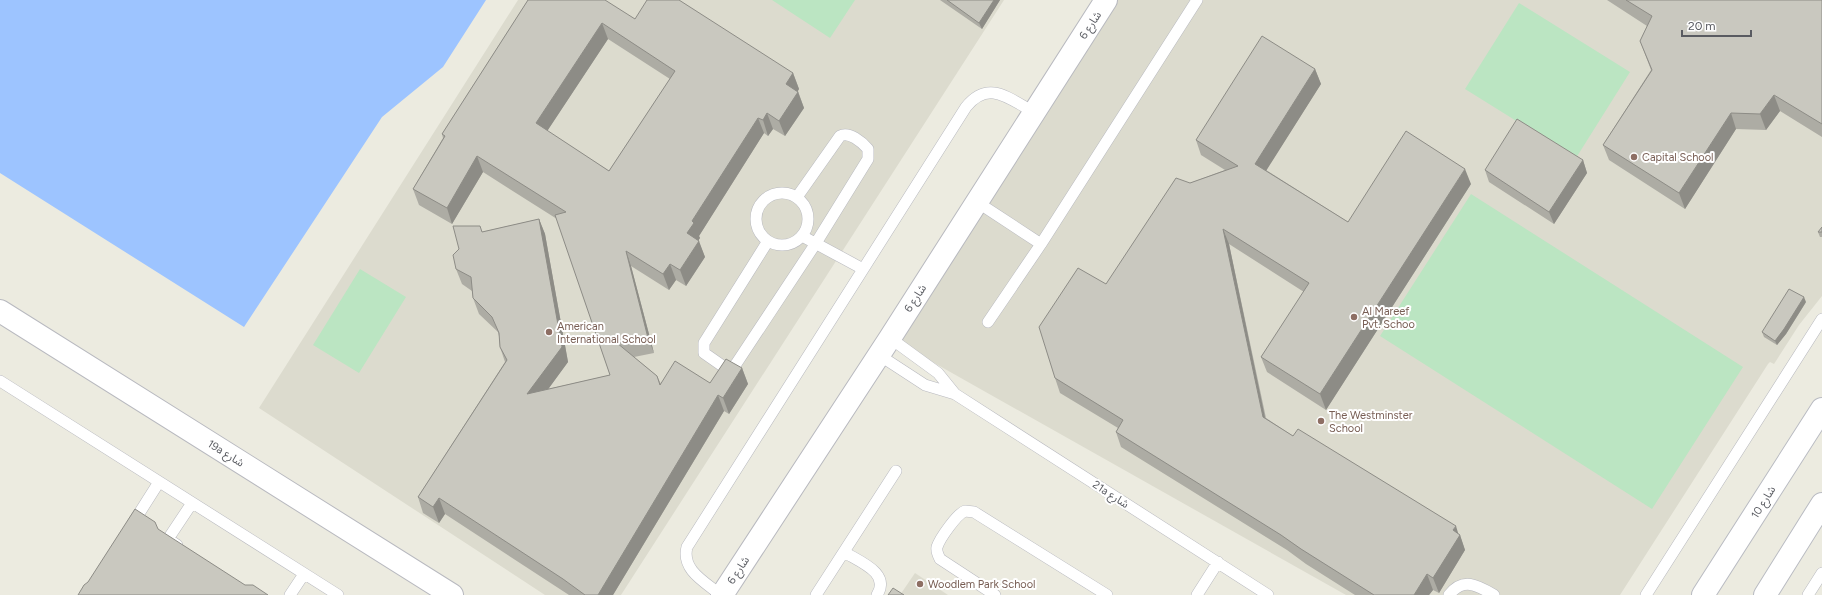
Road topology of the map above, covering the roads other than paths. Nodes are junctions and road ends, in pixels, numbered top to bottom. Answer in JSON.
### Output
{"nodes":[{"id":1,"x":1197,"y":0,"type":"edge"},
{"id":2,"x":1101,"y":2,"type":"edge"},
{"id":3,"x":1034,"y":112,"type":"junction"},
{"id":4,"x":797,"y":197,"type":"junction"},
{"id":5,"x":977,"y":202,"type":"junction"},
{"id":6,"x":802,"y":236,"type":"junction"},
{"id":7,"x":768,"y":241,"type":"junction"},
{"id":8,"x":816,"y":243,"type":"junction"},
{"id":9,"x":1041,"y":244,"type":"junction"},
{"id":10,"x":863,"y":269,"type":"junction"},
{"id":11,"x":0,"y":311,"type":"edge"},
{"id":12,"x":1822,"y":319,"type":"edge"},
{"id":13,"x":988,"y":322,"type":"dead end"},
{"id":14,"x":884,"y":346,"type":"junction"},
{"id":15,"x":0,"y":381,"type":"edge"},
{"id":16,"x":955,"y":394,"type":"junction"},
{"id":17,"x":1822,"y":409,"type":"edge"},
{"id":18,"x":896,"y":471,"type":"dead end"},
{"id":19,"x":159,"y":482,"type":"junction"},
{"id":20,"x":192,"y":503,"type":"junction"},
{"id":21,"x":1822,"y":504,"type":"edge"},
{"id":22,"x":126,"y":535,"type":"edge"},
{"id":23,"x":188,"y":552,"type":"edge"},
{"id":24,"x":844,"y":552,"type":"junction"},
{"id":25,"x":1218,"y":562,"type":"junction"},
{"id":26,"x":1822,"y":573,"type":"edge"},
{"id":27,"x":304,"y":574,"type":"junction"},
{"id":28,"x":290,"y":595,"type":"edge"},
{"id":29,"x":338,"y":595,"type":"edge"},
{"id":30,"x":452,"y":595,"type":"edge"},
{"id":31,"x":722,"y":595,"type":"edge"},
{"id":32,"x":816,"y":595,"type":"edge"},
{"id":33,"x":877,"y":595,"type":"edge"},
{"id":34,"x":995,"y":595,"type":"edge"},
{"id":35,"x":1107,"y":595,"type":"edge"},
{"id":36,"x":1197,"y":595,"type":"edge"},
{"id":37,"x":1268,"y":595,"type":"edge"},
{"id":38,"x":1449,"y":595,"type":"edge"},
{"id":39,"x":1494,"y":595,"type":"edge"},
{"id":40,"x":1646,"y":595,"type":"edge"},
{"id":41,"x":1703,"y":595,"type":"edge"},
{"id":42,"x":1765,"y":595,"type":"edge"},
{"id":43,"x":1808,"y":595,"type":"edge"}],
"edges":[{"from":1,"to":9,"type":"lane"},
{"from":2,"to":3,"type":"street","name":"شارع 6"},
{"from":3,"to":5,"type":"street","name":"شارع 6"},
{"from":3,"to":10,"type":"lane"},
{"from":4,"to":6,"type":"lane"},
{"from":4,"to":7,"type":"lane"},
{"from":4,"to":8,"type":"lane"},
{"from":5,"to":9,"type":"lane"},
{"from":5,"to":14,"type":"street","name":"شارع 6"},
{"from":6,"to":7,"type":"lane"},
{"from":6,"to":8,"type":"lane"},
{"from":7,"to":8,"type":"lane"},
{"from":8,"to":10,"type":"lane"},
{"from":9,"to":13,"type":"lane"},
{"from":10,"to":31,"type":"lane"},
{"from":11,"to":30,"type":"street","name":"19a شارع"},
{"from":12,"to":40,"type":"lane"},
{"from":14,"to":16,"type":"lane","name":"21a شارع"},
{"from":14,"to":16,"type":"lane","name":"21a شارع"},
{"from":14,"to":31,"type":"street","name":"شارع 6"},
{"from":15,"to":19,"type":"lane"},
{"from":16,"to":25,"type":"lane","name":"21a شارع"},
{"from":17,"to":41,"type":"street","name":"شارع 10"},
{"from":18,"to":24,"type":"lane"},
{"from":19,"to":20,"type":"lane"},
{"from":19,"to":22,"type":"lane"},
{"from":20,"to":23,"type":"lane"},
{"from":20,"to":27,"type":"lane"},
{"from":21,"to":42,"type":"street"},
{"from":24,"to":32,"type":"lane"},
{"from":24,"to":33,"type":"lane"},
{"from":25,"to":36,"type":"lane"},
{"from":25,"to":37,"type":"lane","name":"21a شارع"},
{"from":26,"to":43,"type":"lane"},
{"from":27,"to":28,"type":"lane"},
{"from":27,"to":29,"type":"lane"},
{"from":34,"to":35,"type":"lane"},
{"from":38,"to":39,"type":"lane"}]}
